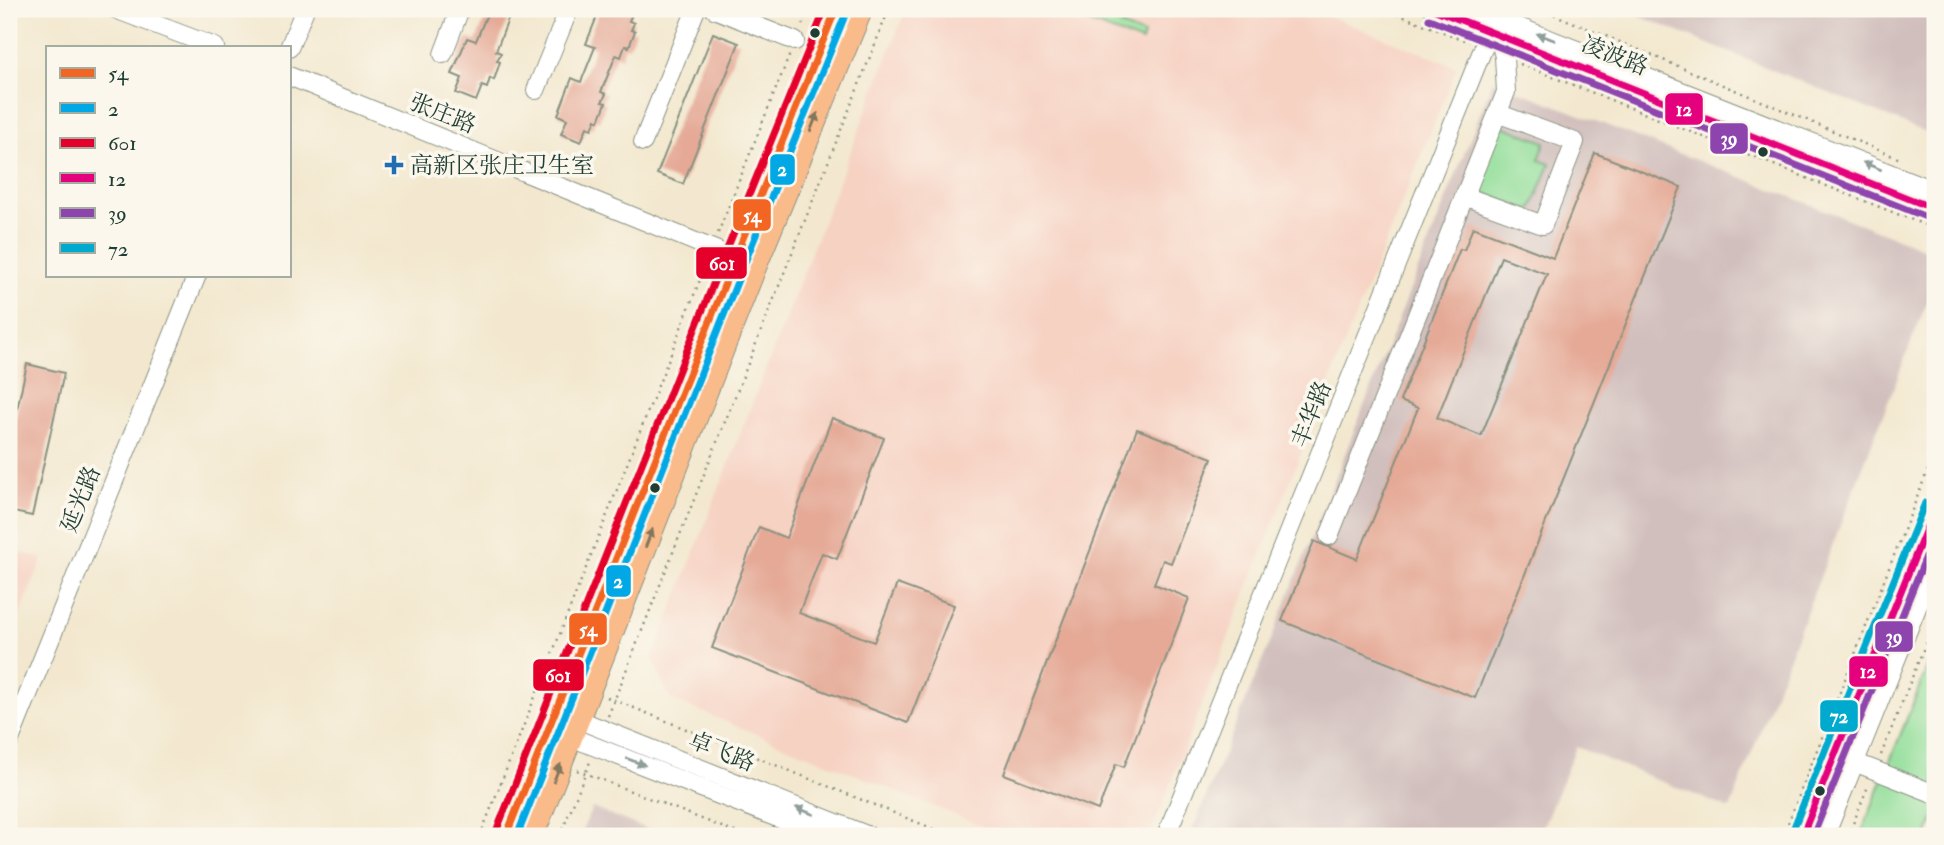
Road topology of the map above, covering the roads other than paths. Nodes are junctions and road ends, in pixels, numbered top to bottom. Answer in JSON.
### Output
{"nodes":[{"id":1,"x":115,"y":9,"type":"edge"},
{"id":2,"x":292,"y":9,"type":"edge"},
{"id":3,"x":305,"y":9,"type":"edge"},
{"id":4,"x":460,"y":9,"type":"edge"},
{"id":5,"x":569,"y":9,"type":"edge"},
{"id":6,"x":696,"y":9,"type":"edge"},
{"id":7,"x":714,"y":9,"type":"edge"},
{"id":8,"x":836,"y":9,"type":"edge"},
{"id":9,"x":861,"y":9,"type":"edge"},
{"id":10,"x":1433,"y":9,"type":"edge"},
{"id":11,"x":1473,"y":9,"type":"edge"},
{"id":12,"x":1497,"y":25,"type":"edge"},
{"id":13,"x":795,"y":41,"type":"road end"},
{"id":14,"x":212,"y":46,"type":"edge"},
{"id":15,"x":276,"y":46,"type":"edge"},
{"id":16,"x":290,"y":46,"type":"edge"},
{"id":17,"x":443,"y":54,"type":"dead end"},
{"id":18,"x":290,"y":76,"type":"edge"},
{"id":19,"x":536,"y":90,"type":"dead end"},
{"id":20,"x":1497,"y":113,"type":"junction"},
{"id":21,"x":643,"y":142,"type":"dead end"},
{"id":22,"x":1935,"y":191,"type":"edge"},
{"id":23,"x":1464,"y":196,"type":"junction"},
{"id":24,"x":1935,"y":209,"type":"edge"},
{"id":25,"x":735,"y":258,"type":"junction"},
{"id":26,"x":185,"y":276,"type":"edge"},
{"id":27,"x":197,"y":276,"type":"edge"},
{"id":28,"x":1935,"y":507,"type":"edge"},
{"id":29,"x":1329,"y":537,"type":"dead end"},
{"id":30,"x":1935,"y":563,"type":"edge"},
{"id":31,"x":9,"y":710,"type":"edge"},
{"id":32,"x":553,"y":720,"type":"junction"},
{"id":33,"x":575,"y":728,"type":"junction"},
{"id":34,"x":9,"y":742,"type":"edge"},
{"id":35,"x":1854,"y":762,"type":"junction"},
{"id":36,"x":1935,"y":794,"type":"edge"},
{"id":37,"x":506,"y":836,"type":"edge"},
{"id":38,"x":532,"y":836,"type":"edge"},
{"id":39,"x":824,"y":836,"type":"edge"},
{"id":40,"x":869,"y":836,"type":"edge"},
{"id":41,"x":1166,"y":836,"type":"edge"},
{"id":42,"x":1177,"y":836,"type":"edge"},
{"id":43,"x":1802,"y":836,"type":"edge"},
{"id":44,"x":1825,"y":836,"type":"edge"}],
"edges":[{"from":1,"to":14,"type":"street"},
{"from":2,"to":15,"type":"street"},
{"from":3,"to":16,"type":"street"},
{"from":4,"to":17,"type":"street"},
{"from":5,"to":19,"type":"street"},
{"from":6,"to":21,"type":"street"},
{"from":7,"to":13,"type":"street"},
{"from":8,"to":25,"type":"main road"},
{"from":33,"to":9,"type":"main road","one_way":true},
{"from":10,"to":12,"type":"street","name":"凌波路"},
{"from":11,"to":12,"type":"street","name":"凌波路"},
{"from":12,"to":20,"type":"street"},
{"from":22,"to":12,"type":"street","name":"凌波路","one_way":true},
{"from":12,"to":24,"type":"street","name":"凌波路"},
{"from":12,"to":41,"type":"street","name":"丰华路"},
{"from":12,"to":42,"type":"street","name":"丰华路"},
{"from":18,"to":25,"type":"street","name":"张庄路"},
{"from":20,"to":23,"type":"street"},
{"from":20,"to":23,"type":"street"},
{"from":23,"to":29,"type":"street"},
{"from":25,"to":32,"type":"main road"},
{"from":26,"to":31,"type":"street","name":"延光路"},
{"from":27,"to":34,"type":"street","name":"延光路"},
{"from":28,"to":43,"type":"street"},
{"from":30,"to":35,"type":"street"},
{"from":32,"to":33,"type":"street","name":"卓飞路"},
{"from":32,"to":37,"type":"main road"},
{"from":38,"to":33,"type":"main road","one_way":true},
{"from":33,"to":39,"type":"street","name":"卓飞路","one_way":true},
{"from":40,"to":33,"type":"street","name":"卓飞路","one_way":true},
{"from":35,"to":36,"type":"street"},
{"from":35,"to":44,"type":"street"}]}
